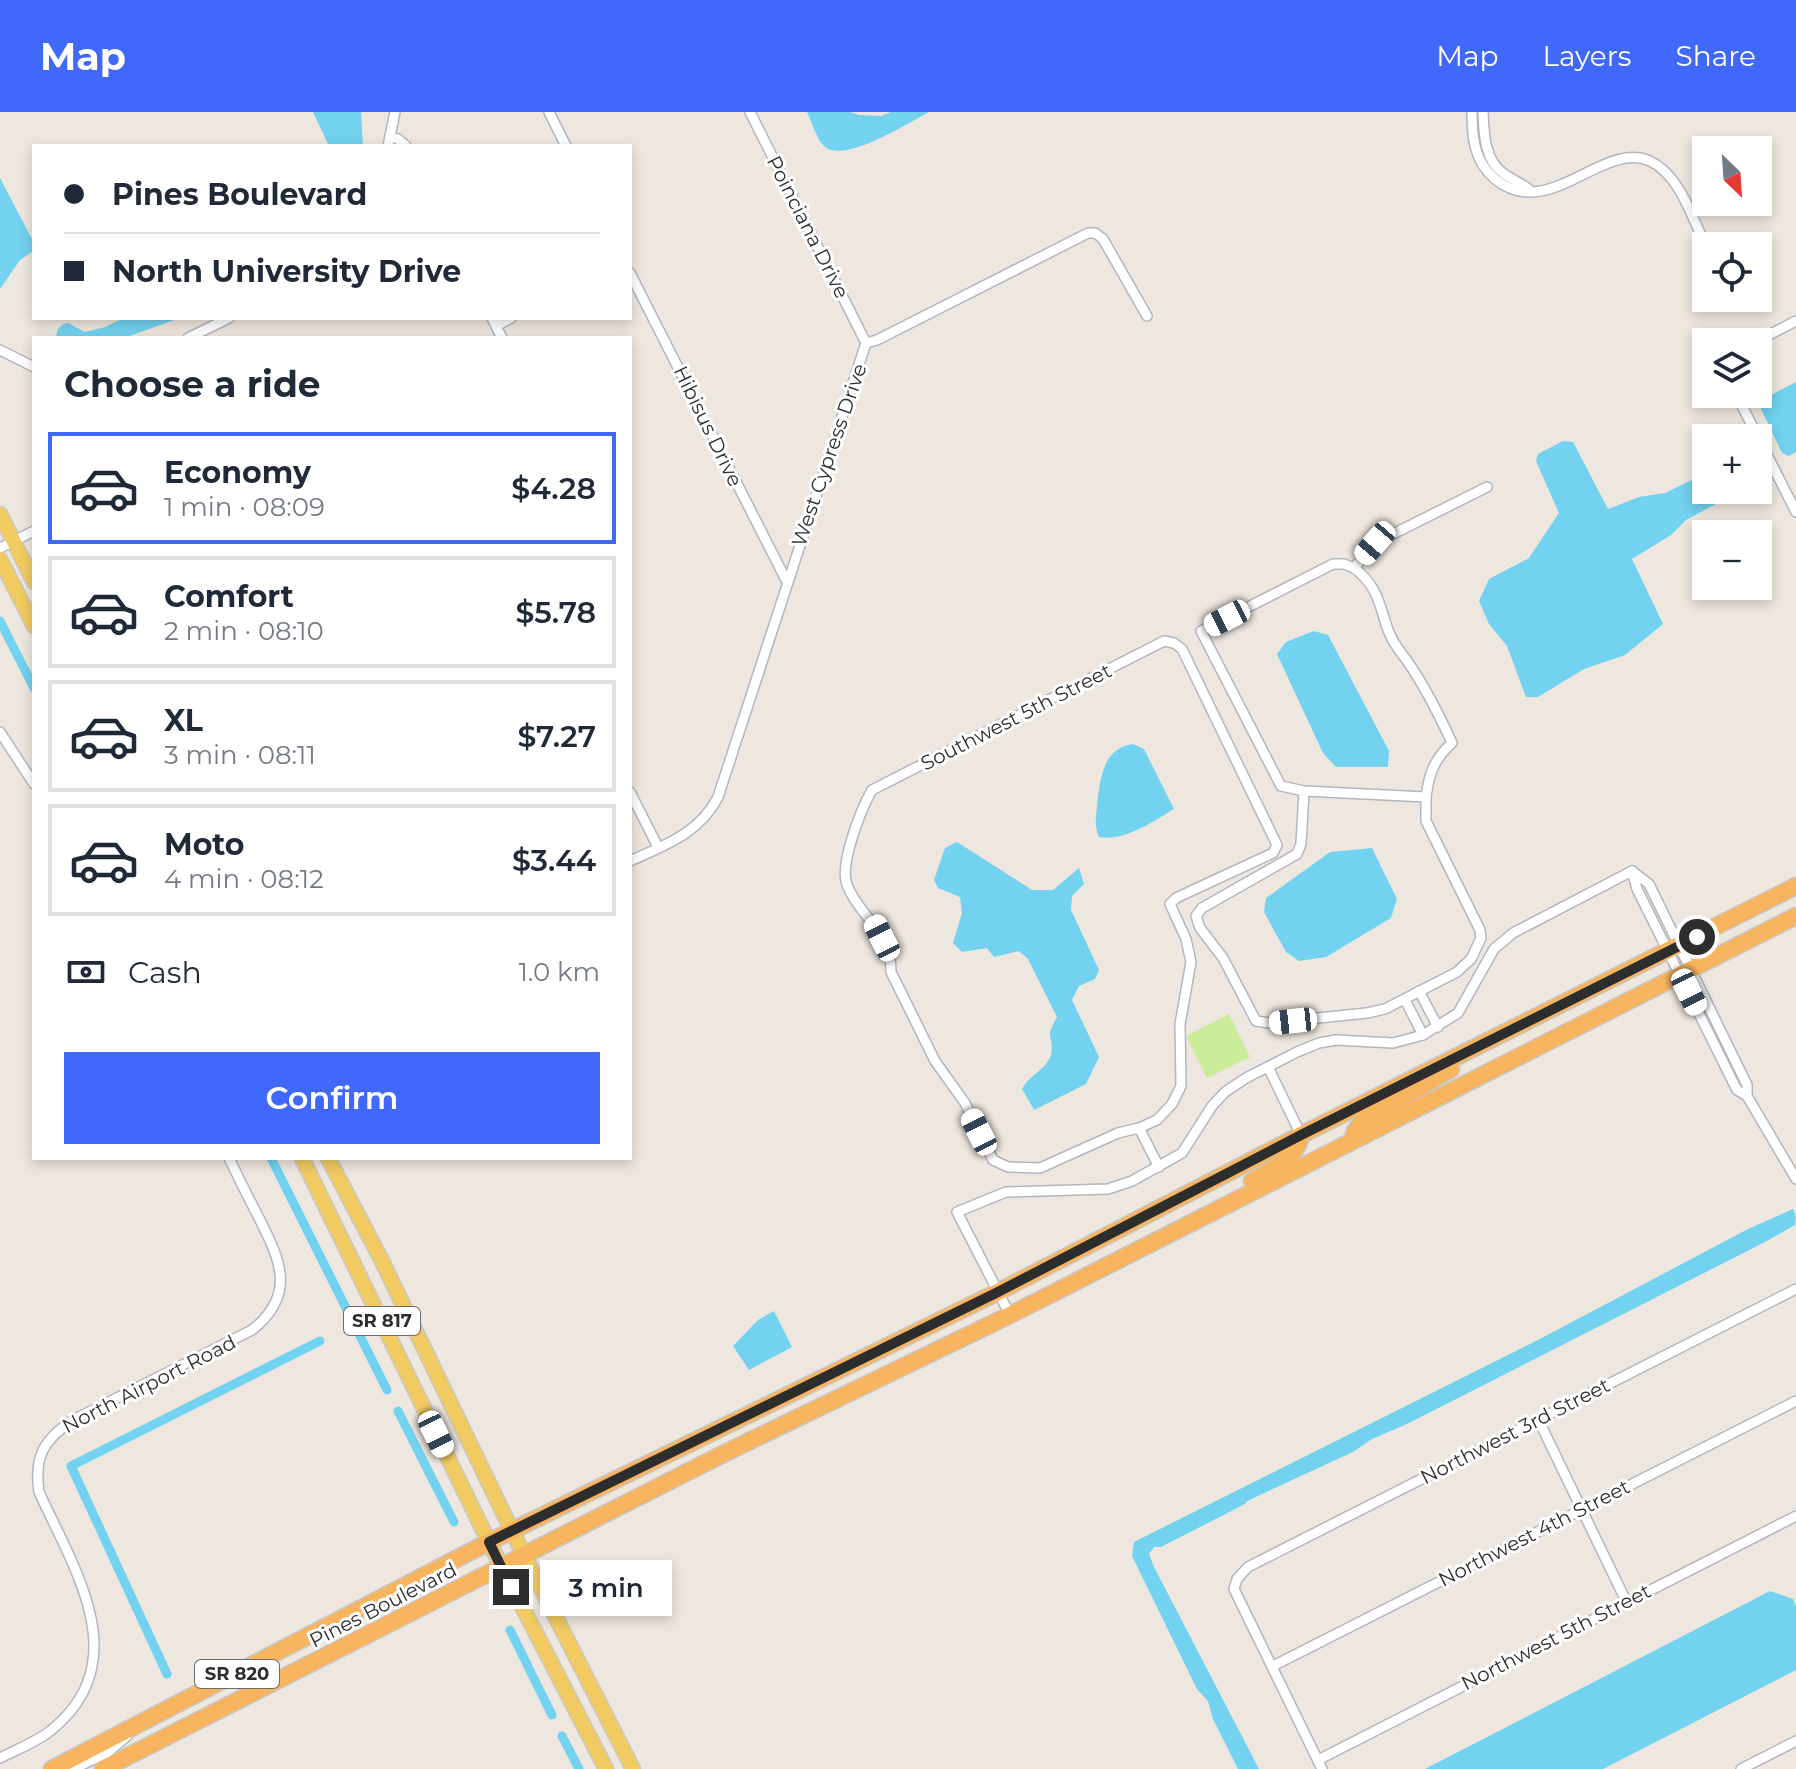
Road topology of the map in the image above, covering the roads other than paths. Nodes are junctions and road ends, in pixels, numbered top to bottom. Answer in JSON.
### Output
{"nodes":[{"id":1,"x":395,"y":112,"type":"edge"},
{"id":2,"x":549,"y":112,"type":"edge"},
{"id":3,"x":750,"y":112,"type":"edge"},
{"id":4,"x":1472,"y":112,"type":"edge"},
{"id":5,"x":1483,"y":112,"type":"edge"},
{"id":6,"x":389,"y":142,"type":"edge"},
{"id":7,"x":565,"y":144,"type":"edge"},
{"id":8,"x":1494,"y":172,"type":"junction"},
{"id":9,"x":1699,"y":232,"type":"edge"},
{"id":10,"x":632,"y":277,"type":"edge"},
{"id":11,"x":1147,"y":316,"type":"dead end"},
{"id":12,"x":225,"y":320,"type":"edge"},
{"id":13,"x":1796,"y":321,"type":"edge"},
{"id":14,"x":1772,"y":333,"type":"edge"},
{"id":15,"x":192,"y":336,"type":"edge"},
{"id":16,"x":866,"y":343,"type":"junction"},
{"id":17,"x":0,"y":350,"type":"edge"},
{"id":18,"x":32,"y":366,"type":"edge"},
{"id":19,"x":1743,"y":408,"type":"edge"},
{"id":20,"x":1487,"y":487,"type":"dead end"},
{"id":21,"x":1796,"y":512,"type":"edge"},
{"id":22,"x":0,"y":514,"type":"edge"},
{"id":23,"x":32,"y":532,"type":"edge"},
{"id":24,"x":7,"y":544,"type":"edge"},
{"id":25,"x":0,"y":559,"type":"edge"},
{"id":26,"x":1354,"y":568,"type":"junction"},
{"id":27,"x":32,"y":579,"type":"edge"},
{"id":28,"x":786,"y":580,"type":"junction"},
{"id":29,"x":32,"y":622,"type":"edge"},
{"id":30,"x":0,"y":732,"type":"edge"},
{"id":31,"x":32,"y":781,"type":"edge"},
{"id":32,"x":1304,"y":791,"type":"junction"},
{"id":33,"x":632,"y":796,"type":"edge"},
{"id":34,"x":1426,"y":797,"type":"junction"},
{"id":35,"x":658,"y":847,"type":"junction"},
{"id":36,"x":632,"y":860,"type":"edge"},
{"id":37,"x":1796,"y":886,"type":"edge"},
{"id":38,"x":1796,"y":916,"type":"edge"},
{"id":39,"x":1674,"y":948,"type":"junction"},
{"id":40,"x":1685,"y":972,"type":"junction"},
{"id":41,"x":1419,"y":991,"type":"junction"},
{"id":42,"x":1405,"y":1000,"type":"junction"},
{"id":43,"x":1438,"y":1027,"type":"junction"},
{"id":44,"x":1423,"y":1035,"type":"junction"},
{"id":45,"x":1472,"y":1049,"type":"junction"},
{"id":46,"x":1268,"y":1067,"type":"junction"},
{"id":47,"x":1139,"y":1128,"type":"junction"},
{"id":48,"x":1301,"y":1135,"type":"junction"},
{"id":49,"x":1352,"y":1142,"type":"junction"},
{"id":50,"x":230,"y":1160,"type":"edge"},
{"id":51,"x":303,"y":1160,"type":"edge"},
{"id":52,"x":329,"y":1160,"type":"edge"},
{"id":53,"x":1159,"y":1167,"type":"junction"},
{"id":54,"x":1796,"y":1179,"type":"edge"},
{"id":55,"x":1181,"y":1228,"type":"junction"},
{"id":56,"x":1796,"y":1289,"type":"edge"},
{"id":57,"x":998,"y":1292,"type":"junction"},
{"id":58,"x":1010,"y":1315,"type":"junction"},
{"id":59,"x":852,"y":1363,"type":"junction"},
{"id":60,"x":1796,"y":1401,"type":"edge"},
{"id":61,"x":748,"y":1413,"type":"junction"},
{"id":62,"x":1538,"y":1419,"type":"junction"},
{"id":63,"x":764,"y":1433,"type":"junction"},
{"id":64,"x":723,"y":1454,"type":"junction"},
{"id":65,"x":1582,"y":1509,"type":"junction"},
{"id":66,"x":1796,"y":1516,"type":"edge"},
{"id":67,"x":512,"y":1531,"type":"junction"},
{"id":68,"x":489,"y":1542,"type":"junction"},
{"id":69,"x":524,"y":1555,"type":"junction"},
{"id":70,"x":501,"y":1567,"type":"junction"},
{"id":71,"x":1626,"y":1601,"type":"junction"},
{"id":72,"x":325,"y":1628,"type":"junction"},
{"id":73,"x":1273,"y":1666,"type":"junction"},
{"id":74,"x":233,"y":1676,"type":"junction"},
{"id":75,"x":244,"y":1699,"type":"junction"},
{"id":76,"x":146,"y":1722,"type":"junction"},
{"id":77,"x":1796,"y":1741,"type":"edge"},
{"id":78,"x":150,"y":1746,"type":"junction"},
{"id":79,"x":0,"y":1758,"type":"edge"},
{"id":80,"x":1320,"y":1765,"type":"edge"},
{"id":81,"x":52,"y":1769,"type":"edge"},
{"id":82,"x":73,"y":1769,"type":"edge"},
{"id":83,"x":103,"y":1769,"type":"edge"},
{"id":84,"x":606,"y":1769,"type":"edge"},
{"id":85,"x":633,"y":1769,"type":"edge"},
{"id":86,"x":1741,"y":1769,"type":"edge"}],
"edges":[{"from":1,"to":6,"type":"street"},
{"from":2,"to":7,"type":"street"},
{"from":3,"to":16,"type":"street","name":"Poinciana Drive"},
{"from":4,"to":8,"type":"street"},
{"from":5,"to":8,"type":"street"},
{"from":8,"to":9,"type":"street"},
{"from":10,"to":28,"type":"street","name":"Hibisus Drive"},
{"from":11,"to":16,"type":"street","name":"West Cypress Drive"},
{"from":12,"to":15,"type":"street"},
{"from":13,"to":14,"type":"street"},
{"from":16,"to":28,"type":"street","name":"West Cypress Drive"},
{"from":17,"to":18,"type":"street"},
{"from":19,"to":21,"type":"street"},
{"from":20,"to":26,"type":"street"},
{"from":22,"to":24,"type":"main road"},
{"from":23,"to":24,"type":"street"},
{"from":24,"to":27,"type":"main road"},
{"from":25,"to":29,"type":"main road"},
{"from":26,"to":32,"type":"street"},
{"from":26,"to":34,"type":"street"},
{"from":28,"to":35,"type":"street","name":"West Cypress Drive"},
{"from":30,"to":31,"type":"street"},
{"from":32,"to":34,"type":"street"},
{"from":32,"to":42,"type":"street"},
{"from":33,"to":35,"type":"street"},
{"from":34,"to":41,"type":"street"},
{"from":35,"to":36,"type":"street","name":"West Cypress Drive"},
{"from":37,"to":39,"type":"highway","name":"Pines Boulevard","number":"SR 820"},
{"from":38,"to":40,"type":"highway","name":"Pines Boulevard","number":"SR 820"},
{"from":39,"to":40,"type":"street"},
{"from":39,"to":43,"type":"street"},
{"from":39,"to":45,"type":"highway","name":"Pines Boulevard","number":"SR 820"},
{"from":40,"to":49,"type":"highway","name":"Pines Boulevard","number":"SR 820"},
{"from":40,"to":54,"type":"street"},
{"from":41,"to":42,"type":"street"},
{"from":41,"to":43,"type":"street"},
{"from":42,"to":44,"type":"street"},
{"from":43,"to":44,"type":"street"},
{"from":44,"to":46,"type":"street"},
{"from":45,"to":48,"type":"highway","name":"Pines Boulevard","number":"SR 820"},
{"from":45,"to":49,"type":"highway"},
{"from":46,"to":48,"type":"street"},
{"from":46,"to":53,"type":"street"},
{"from":47,"to":47,"type":"street","name":"Southwest 5th Street"},
{"from":47,"to":53,"type":"street"},
{"from":48,"to":55,"type":"highway"},
{"from":48,"to":57,"type":"highway","name":"Pines Boulevard","number":"SR 820"},
{"from":49,"to":55,"type":"highway","name":"Pines Boulevard","number":"SR 820"},
{"from":50,"to":79,"type":"street","name":"North Airport Road"},
{"from":51,"to":68,"type":"main road","number":"SR 817"},
{"from":52,"to":67,"type":"main road","number":"SR 817"},
{"from":53,"to":57,"type":"street"},
{"from":55,"to":58,"type":"highway","name":"Pines Boulevard","number":"SR 820"},
{"from":56,"to":62,"type":"street","name":"Northwest 3rd Street"},
{"from":57,"to":58,"type":"street"},
{"from":57,"to":59,"type":"highway","name":"Pines Boulevard","number":"SR 820"},
{"from":58,"to":63,"type":"highway","name":"Pines Boulevard","number":"SR 820"},
{"from":59,"to":61,"type":"highway","name":"Pines Boulevard","number":"SR 820"},
{"from":59,"to":63,"type":"highway"},
{"from":60,"to":65,"type":"street","name":"Northwest 4th Street"},
{"from":61,"to":64,"type":"highway"},
{"from":61,"to":67,"type":"highway","name":"Pines Boulevard","number":"SR 820"},
{"from":62,"to":65,"type":"street"},
{"from":62,"to":73,"type":"street","name":"Northwest 3rd Street"},
{"from":63,"to":64,"type":"highway","name":"Pines Boulevard","number":"SR 820"},
{"from":64,"to":69,"type":"highway","name":"Pines Boulevard","number":"SR 820"},
{"from":65,"to":71,"type":"street"},
{"from":65,"to":73,"type":"street","name":"Northwest 4th Street"},
{"from":66,"to":71,"type":"street","name":"Northwest 5th Street"},
{"from":67,"to":68,"type":"highway","name":"Pines Boulevard","number":"SR 820"},
{"from":67,"to":69,"type":"main road","number":"SR 817"},
{"from":68,"to":70,"type":"main road","number":"SR 817"},
{"from":68,"to":72,"type":"highway","name":"Pines Boulevard","number":"SR 820"},
{"from":69,"to":70,"type":"highway","name":"Pines Boulevard","number":"SR 820"},
{"from":69,"to":85,"type":"main road","number":"SR 817"},
{"from":70,"to":75,"type":"highway","name":"Pines Boulevard","number":"SR 820"},
{"from":70,"to":84,"type":"main road","number":"SR 817"},
{"from":71,"to":80,"type":"street","name":"Northwest 5th Street"},
{"from":72,"to":74,"type":"highway","name":"Pines Boulevard","number":"SR 820"},
{"from":72,"to":75,"type":"highway"},
{"from":73,"to":80,"type":"street"},
{"from":74,"to":76,"type":"highway","name":"Pines Boulevard","number":"SR 820"},
{"from":74,"to":78,"type":"highway"},
{"from":75,"to":78,"type":"highway","name":"Pines Boulevard","number":"SR 820"},
{"from":76,"to":81,"type":"highway","name":"Pines Boulevard","number":"SR 820"},
{"from":76,"to":82,"type":"street"},
{"from":77,"to":86,"type":"street"},
{"from":78,"to":83,"type":"highway","name":"Pines Boulevard","number":"SR 820"}]}
